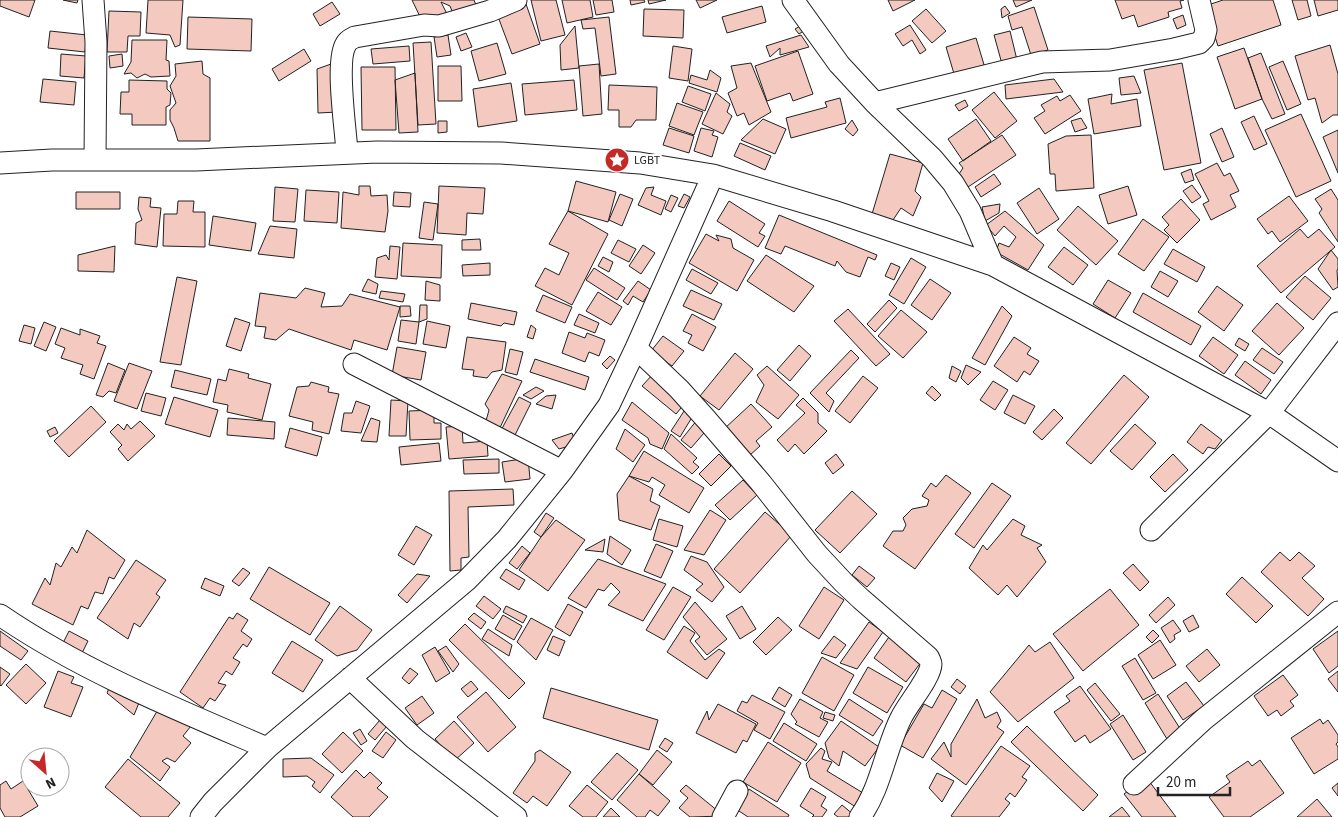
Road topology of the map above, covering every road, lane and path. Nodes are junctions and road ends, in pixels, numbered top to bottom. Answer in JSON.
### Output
{"nodes":[{"id":1,"x":93,"y":0,"type":"edge"},
{"id":2,"x":516,"y":0,"type":"edge"},
{"id":3,"x":793,"y":0,"type":"edge"},
{"id":4,"x":1199,"y":0,"type":"edge"},
{"id":5,"x":875,"y":102,"type":"junction"},
{"id":6,"x":347,"y":153,"type":"junction"},
{"id":7,"x":95,"y":160,"type":"junction"},
{"id":8,"x":0,"y":163,"type":"edge"},
{"id":9,"x":713,"y":175,"type":"junction"},
{"id":10,"x":993,"y":265,"type":"junction"},
{"id":11,"x":1338,"y":322,"type":"edge"},
{"id":12,"x":636,"y":348,"type":"junction"},
{"id":13,"x":354,"y":364,"type":"dead end"},
{"id":14,"x":1268,"y":413,"type":"junction"},
{"id":15,"x":1338,"y":460,"type":"edge"},
{"id":16,"x":562,"y":472,"type":"junction"},
{"id":17,"x":1151,"y":530,"type":"dead end"},
{"id":18,"x":1338,"y":612,"type":"edge"},
{"id":19,"x":0,"y":616,"type":"edge"},
{"id":20,"x":350,"y":678,"type":"junction"},
{"id":21,"x":267,"y":748,"type":"junction"},
{"id":22,"x":1134,"y":784,"type":"dead end"},
{"id":23,"x":737,"y":791,"type":"dead end"},
{"id":24,"x":201,"y":817,"type":"edge"},
{"id":25,"x":516,"y":817,"type":"edge"},
{"id":26,"x":724,"y":817,"type":"edge"},
{"id":27,"x":860,"y":817,"type":"edge"}],
"edges":[{"from":1,"to":7,"type":"street"},
{"from":2,"to":6,"type":"street"},
{"from":3,"to":5,"type":"street"},
{"from":4,"to":5,"type":"street"},
{"from":5,"to":10,"type":"street"},
{"from":6,"to":7,"type":"street"},
{"from":6,"to":9,"type":"street"},
{"from":7,"to":8,"type":"street"},
{"from":9,"to":10,"type":"street"},
{"from":9,"to":12,"type":"street"},
{"from":10,"to":14,"type":"street"},
{"from":11,"to":14,"type":"street"},
{"from":12,"to":16,"type":"street"},
{"from":12,"to":27,"type":"street"},
{"from":13,"to":16,"type":"street"},
{"from":14,"to":15,"type":"street"},
{"from":14,"to":17,"type":"street"},
{"from":16,"to":20,"type":"street"},
{"from":18,"to":22,"type":"street"},
{"from":19,"to":21,"type":"street"},
{"from":20,"to":21,"type":"street"},
{"from":20,"to":25,"type":"street"},
{"from":21,"to":24,"type":"street"},
{"from":23,"to":26,"type":"street"}]}
